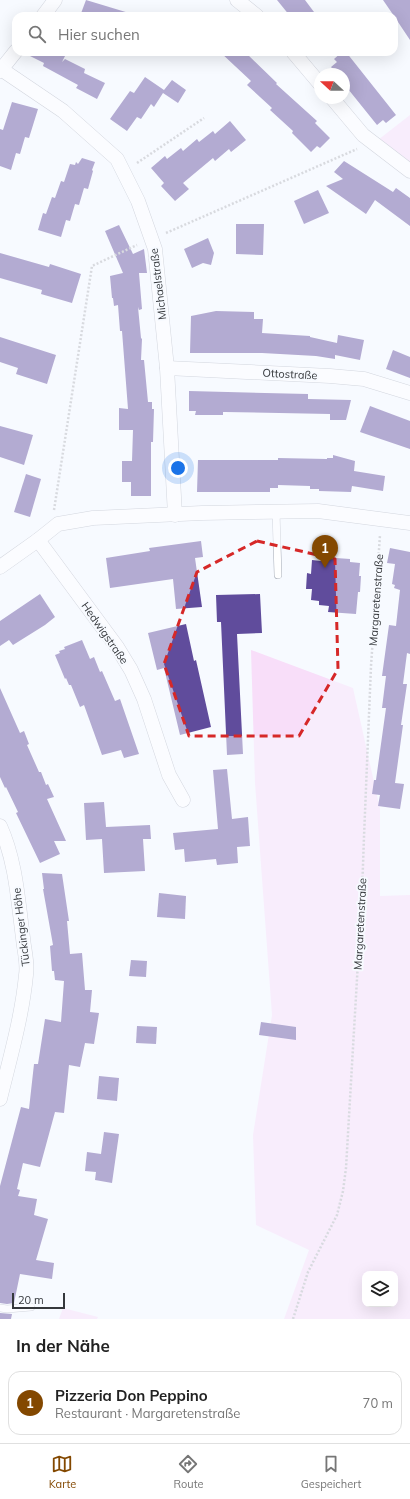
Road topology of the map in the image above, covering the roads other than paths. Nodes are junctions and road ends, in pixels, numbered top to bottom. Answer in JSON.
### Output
{"nodes":[{"id":1,"x":55,"y":0,"type":"edge"},
{"id":2,"x":237,"y":0,"type":"edge"},
{"id":3,"x":46,"y":12,"type":"edge"},
{"id":4,"x":252,"y":12,"type":"edge"},
{"id":5,"x":12,"y":55,"type":"edge"},
{"id":6,"x":296,"y":56,"type":"edge"},
{"id":7,"x":1,"y":70,"type":"edge"},
{"id":8,"x":314,"y":77,"type":"edge"},
{"id":9,"x":337,"y":104,"type":"edge"},
{"id":10,"x":410,"y":171,"type":"edge"},
{"id":11,"x":167,"y":368,"type":"junction"},
{"id":12,"x":410,"y":393,"type":"edge"},
{"id":13,"x":276,"y":512,"type":"junction"},
{"id":14,"x":175,"y":515,"type":"junction"},
{"id":15,"x":410,"y":523,"type":"edge"},
{"id":16,"x":38,"y":540,"type":"junction"},
{"id":17,"x":0,"y":567,"type":"edge"},
{"id":18,"x":278,"y":575,"type":"dead end"},
{"id":19,"x":183,"y":800,"type":"dead end"},
{"id":20,"x":0,"y":826,"type":"edge"},
{"id":21,"x":0,"y":1100,"type":"edge"},
{"id":22,"x":32,"y":1307,"type":"dead end"},
{"id":23,"x":0,"y":1308,"type":"edge"}],
"edges":[{"from":1,"to":3,"type":"street"},
{"from":2,"to":4,"type":"street"},
{"from":5,"to":7,"type":"street"},
{"from":6,"to":8,"type":"street"},
{"from":7,"to":11,"type":"street","name":"Michaelstraße"},
{"from":9,"to":10,"type":"street"},
{"from":11,"to":12,"type":"street","name":"Ottostraße"},
{"from":11,"to":14,"type":"street","name":"Michaelstraße"},
{"from":13,"to":14,"type":"street"},
{"from":13,"to":15,"type":"street"},
{"from":13,"to":18,"type":"lane"},
{"from":14,"to":16,"type":"street"},
{"from":16,"to":17,"type":"street"},
{"from":16,"to":19,"type":"street","name":"Hedwigstraße"},
{"from":20,"to":21,"type":"street","name":"Tückinger Höhe"},
{"from":22,"to":23,"type":"lane"}]}
